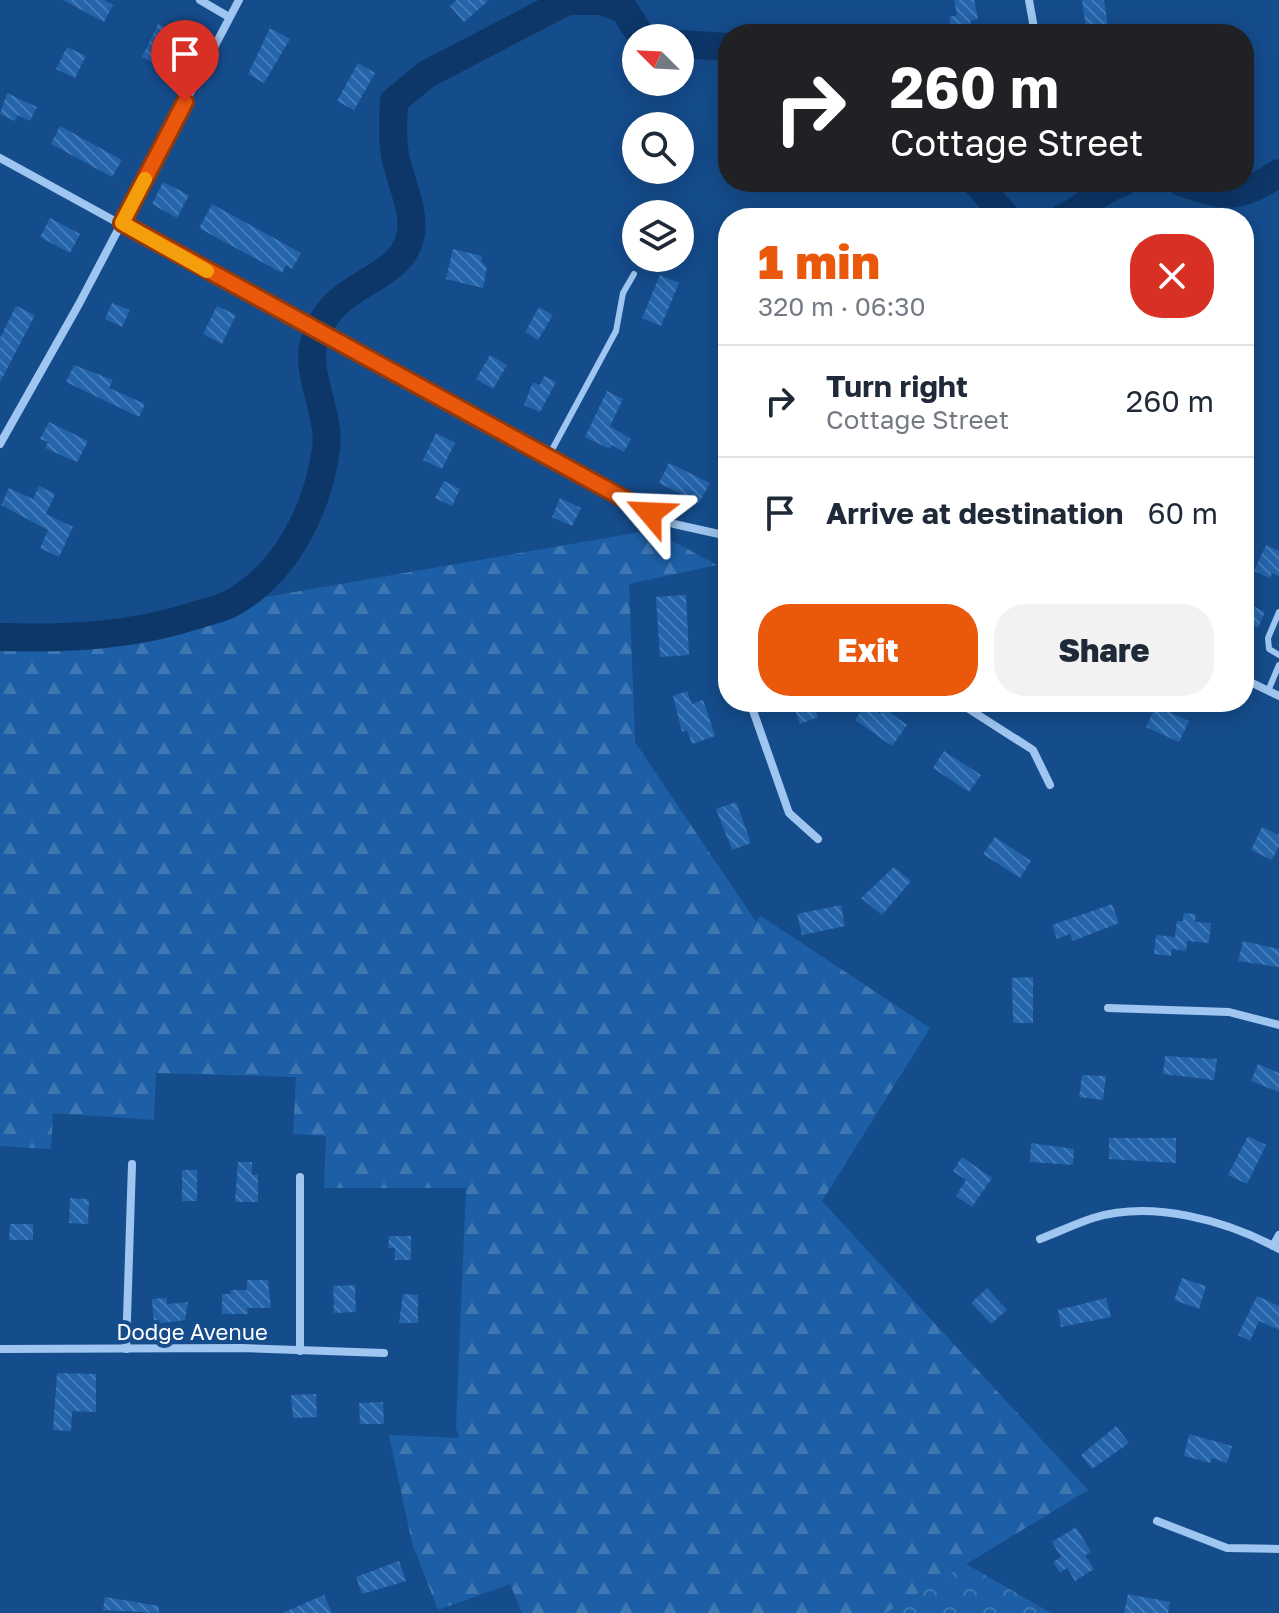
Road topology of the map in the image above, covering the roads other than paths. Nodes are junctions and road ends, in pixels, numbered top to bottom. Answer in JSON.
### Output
{"nodes":[{"id":1,"x":200,"y":0,"type":"edge"},
{"id":2,"x":239,"y":0,"type":"edge"},
{"id":3,"x":1029,"y":0,"type":"edge"},
{"id":4,"x":229,"y":17,"type":"junction"},
{"id":5,"x":1033,"y":24,"type":"edge"},
{"id":6,"x":0,"y":158,"type":"edge"},
{"id":7,"x":122,"y":223,"type":"junction"},
{"id":8,"x":634,"y":274,"type":"dead end"},
{"id":9,"x":0,"y":444,"type":"edge"},
{"id":10,"x":547,"y":459,"type":"junction"},
{"id":11,"x":718,"y":534,"type":"edge"},
{"id":12,"x":1279,"y":612,"type":"edge"},
{"id":13,"x":1279,"y":655,"type":"edge"},
{"id":14,"x":1279,"y":665,"type":"edge"},
{"id":15,"x":1254,"y":684,"type":"edge"},
{"id":16,"x":1268,"y":691,"type":"junction"},
{"id":17,"x":1279,"y":696,"type":"edge"},
{"id":18,"x":754,"y":712,"type":"edge"},
{"id":19,"x":974,"y":712,"type":"edge"},
{"id":20,"x":1050,"y":785,"type":"dead end"},
{"id":21,"x":818,"y":839,"type":"dead end"},
{"id":22,"x":1108,"y":1008,"type":"dead end"},
{"id":23,"x":1279,"y":1025,"type":"edge"},
{"id":24,"x":132,"y":1164,"type":"dead end"},
{"id":25,"x":300,"y":1177,"type":"dead end"},
{"id":26,"x":1279,"y":1235,"type":"edge"},
{"id":27,"x":1040,"y":1239,"type":"dead end"},
{"id":28,"x":1276,"y":1247,"type":"edge"},
{"id":29,"x":0,"y":1349,"type":"edge"},
{"id":30,"x":126,"y":1349,"type":"junction"},
{"id":31,"x":300,"y":1351,"type":"junction"},
{"id":32,"x":384,"y":1353,"type":"dead end"},
{"id":33,"x":1157,"y":1521,"type":"dead end"},
{"id":34,"x":1279,"y":1549,"type":"edge"}],
"edges":[{"from":1,"to":4,"type":"street"},
{"from":2,"to":4,"type":"street"},
{"from":3,"to":5,"type":"street"},
{"from":4,"to":7,"type":"street"},
{"from":6,"to":7,"type":"street"},
{"from":7,"to":9,"type":"street"},
{"from":7,"to":10,"type":"street"},
{"from":8,"to":10,"type":"lane"},
{"from":10,"to":11,"type":"street"},
{"from":12,"to":13,"type":"lane"},
{"from":14,"to":16,"type":"lane"},
{"from":15,"to":16,"type":"street"},
{"from":16,"to":17,"type":"street"},
{"from":18,"to":21,"type":"street"},
{"from":19,"to":20,"type":"street"},
{"from":22,"to":23,"type":"street"},
{"from":24,"to":30,"type":"street"},
{"from":25,"to":31,"type":"street"},
{"from":26,"to":28,"type":"street"},
{"from":27,"to":28,"type":"street"},
{"from":29,"to":30,"type":"street","name":"Dodge Avenue"},
{"from":30,"to":31,"type":"street","name":"Dodge Avenue"},
{"from":31,"to":32,"type":"street","name":"Dodge Avenue"},
{"from":33,"to":34,"type":"street"}]}
